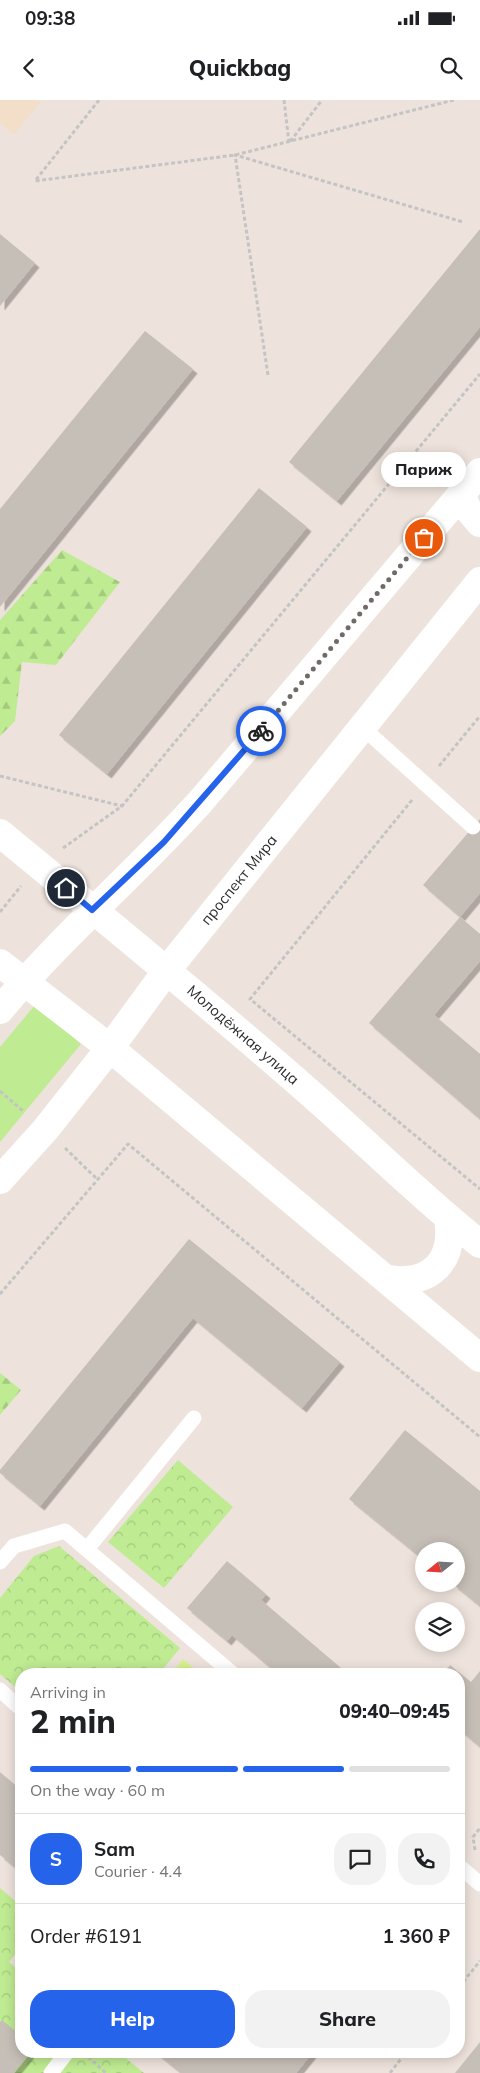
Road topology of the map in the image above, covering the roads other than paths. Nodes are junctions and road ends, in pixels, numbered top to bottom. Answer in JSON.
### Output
{"nodes":[{"id":1,"x":480,"y":472,"type":"edge"},
{"id":2,"x":462,"y":495,"type":"junction"},
{"id":3,"x":480,"y":523,"type":"edge"},
{"id":4,"x":480,"y":581,"type":"edge"},
{"id":5,"x":362,"y":727,"type":"junction"},
{"id":6,"x":473,"y":827,"type":"dead end"},
{"id":7,"x":0,"y":833,"type":"edge"},
{"id":8,"x":92,"y":910,"type":"junction"},
{"id":9,"x":0,"y":963,"type":"edge"},
{"id":10,"x":167,"y":970,"type":"junction"},
{"id":11,"x":23,"y":983,"type":"junction"},
{"id":12,"x":0,"y":1010,"type":"edge"},
{"id":13,"x":110,"y":1048,"type":"junction"},
{"id":14,"x":0,"y":1180,"type":"edge"},
{"id":15,"x":448,"y":1219,"type":"junction"},
{"id":16,"x":480,"y":1244,"type":"edge"},
{"id":17,"x":388,"y":1279,"type":"junction"},
{"id":18,"x":480,"y":1358,"type":"edge"},
{"id":19,"x":194,"y":1418,"type":"dead end"},
{"id":20,"x":87,"y":1549,"type":"junction"},
{"id":21,"x":0,"y":1562,"type":"edge"},
{"id":22,"x":226,"y":1668,"type":"edge"},
{"id":23,"x":0,"y":1690,"type":"edge"},
{"id":24,"x":15,"y":1703,"type":"edge"},
{"id":25,"x":465,"y":1871,"type":"edge"},
{"id":26,"x":480,"y":1884,"type":"edge"},
{"id":27,"x":63,"y":2058,"type":"edge"},
{"id":28,"x":51,"y":2073,"type":"edge"}],
"edges":[{"from":1,"to":2,"type":"main road"},
{"from":2,"to":3,"type":"main road"},
{"from":2,"to":8,"type":"main road"},
{"from":4,"to":5,"type":"main road","name":"проспект Мира"},
{"from":5,"to":6,"type":"lane"},
{"from":5,"to":10,"type":"main road","name":"проспект Мира"},
{"from":7,"to":8,"type":"main road","name":"Молодёжная улица"},
{"from":8,"to":10,"type":"main road","name":"Молодёжная улица"},
{"from":8,"to":11,"type":"main road"},
{"from":9,"to":11,"type":"main road"},
{"from":10,"to":13,"type":"main road","name":"проспект Мира"},
{"from":10,"to":15,"type":"main road","name":"Молодёжная улица"},
{"from":11,"to":12,"type":"main road"},
{"from":11,"to":13,"type":"main road"},
{"from":13,"to":14,"type":"main road","name":"проспект Мира"},
{"from":13,"to":17,"type":"main road"},
{"from":15,"to":16,"type":"main road","name":"Молодёжная улица"},
{"from":15,"to":17,"type":"main road"},
{"from":17,"to":18,"type":"main road"},
{"from":19,"to":20,"type":"lane"},
{"from":20,"to":21,"type":"lane"},
{"from":20,"to":22,"type":"lane"},
{"from":23,"to":24,"type":"lane"},
{"from":25,"to":26,"type":"lane"},
{"from":27,"to":28,"type":"lane"}]}
